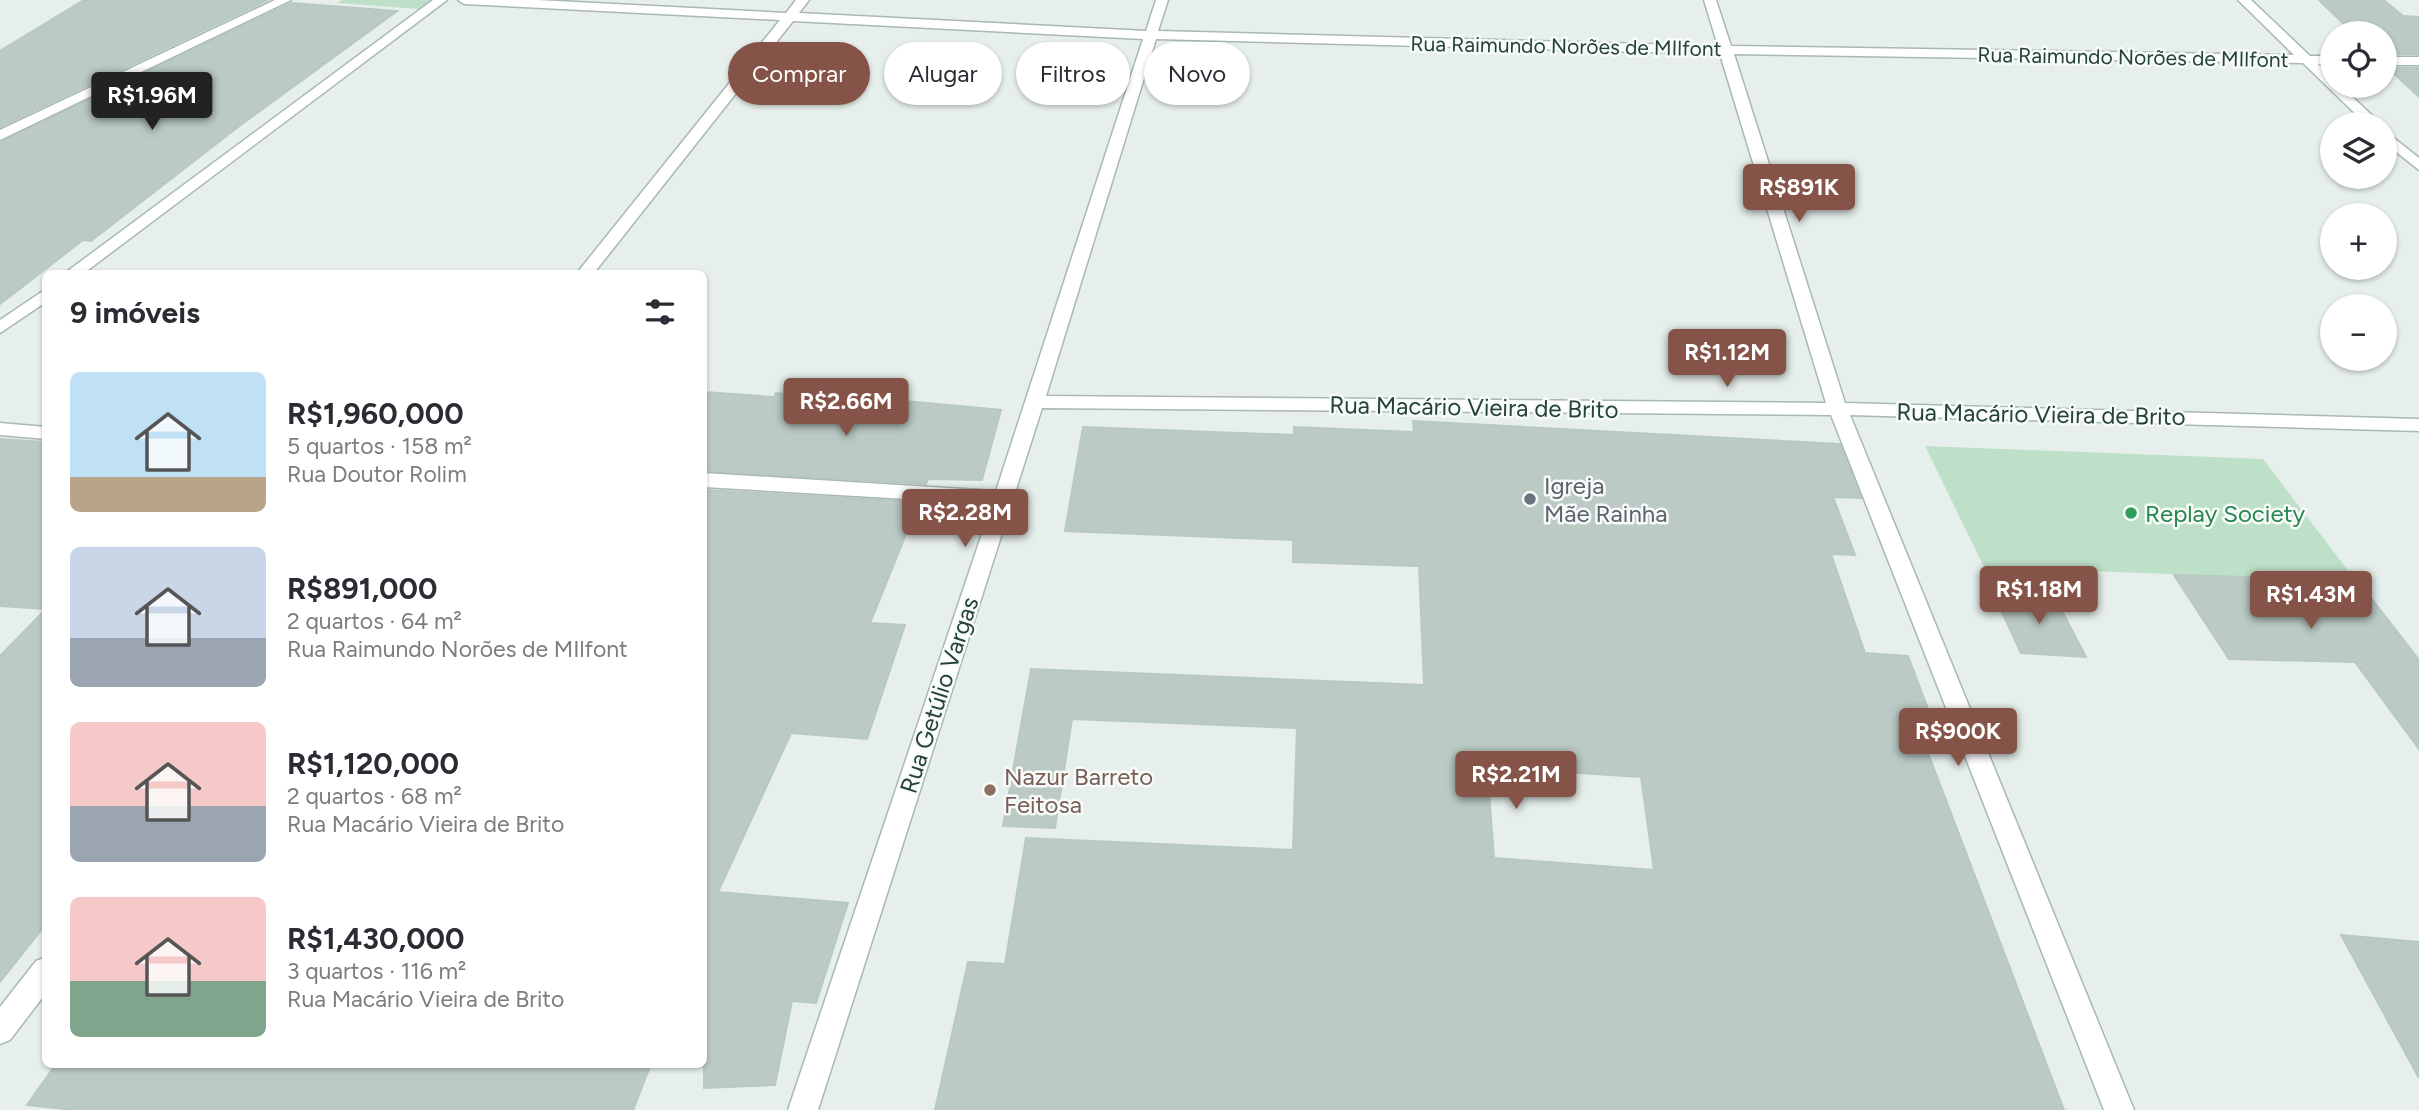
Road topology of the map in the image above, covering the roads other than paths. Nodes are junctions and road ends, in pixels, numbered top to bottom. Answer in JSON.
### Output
{"nodes":[{"id":1,"x":285,"y":0,"type":"edge"},
{"id":2,"x":441,"y":0,"type":"edge"},
{"id":3,"x":464,"y":0,"type":"edge"},
{"id":4,"x":803,"y":0,"type":"edge"},
{"id":5,"x":1162,"y":0,"type":"edge"},
{"id":6,"x":1710,"y":0,"type":"edge"},
{"id":7,"x":2244,"y":0,"type":"edge"},
{"id":8,"x":786,"y":19,"type":"junction"},
{"id":9,"x":1149,"y":36,"type":"junction"},
{"id":10,"x":1724,"y":50,"type":"junction"},
{"id":11,"x":2305,"y":60,"type":"junction"},
{"id":12,"x":2320,"y":60,"type":"edge"},
{"id":13,"x":2397,"y":61,"type":"edge"},
{"id":14,"x":2419,"y":61,"type":"edge"},
{"id":15,"x":2320,"y":73,"type":"edge"},
{"id":16,"x":2347,"y":98,"type":"edge"},
{"id":17,"x":2361,"y":112,"type":"edge"},
{"id":18,"x":0,"y":136,"type":"edge"},
{"id":19,"x":2397,"y":146,"type":"edge"},
{"id":20,"x":2419,"y":166,"type":"edge"},
{"id":21,"x":78,"y":270,"type":"edge"},
{"id":22,"x":587,"y":270,"type":"edge"},
{"id":23,"x":42,"y":297,"type":"edge"},
{"id":24,"x":0,"y":328,"type":"edge"},
{"id":25,"x":1033,"y":402,"type":"junction"},
{"id":26,"x":1838,"y":410,"type":"junction"},
{"id":27,"x":2419,"y":425,"type":"edge"},
{"id":28,"x":0,"y":429,"type":"edge"},
{"id":29,"x":42,"y":433,"type":"edge"},
{"id":30,"x":707,"y":481,"type":"edge"},
{"id":31,"x":1004,"y":498,"type":"junction"},
{"id":32,"x":42,"y":975,"type":"edge"},
{"id":33,"x":0,"y":1030,"type":"edge"},
{"id":34,"x":803,"y":1110,"type":"edge"},
{"id":35,"x":2119,"y":1110,"type":"edge"}],
"edges":[{"from":1,"to":18,"type":"street"},
{"from":2,"to":21,"type":"street"},
{"from":3,"to":8,"type":"street","name":"Rua Raimundo Norões de MIlfont"},
{"from":4,"to":8,"type":"street"},
{"from":5,"to":9,"type":"street","name":"Rua Getúlio Vargas"},
{"from":6,"to":10,"type":"street"},
{"from":7,"to":11,"type":"street"},
{"from":8,"to":9,"type":"street","name":"Rua Raimundo Norões de MIlfont"},
{"from":8,"to":22,"type":"street"},
{"from":9,"to":10,"type":"street","name":"Rua Raimundo Norões de MIlfont"},
{"from":9,"to":25,"type":"street","name":"Rua Getúlio Vargas"},
{"from":10,"to":11,"type":"street","name":"Rua Raimundo Norões de MIlfont"},
{"from":10,"to":26,"type":"street"},
{"from":11,"to":12,"type":"street","name":"Rua Raimundo Norões de MIlfont"},
{"from":11,"to":15,"type":"street"},
{"from":13,"to":14,"type":"street"},
{"from":16,"to":17,"type":"street"},
{"from":19,"to":20,"type":"street"},
{"from":23,"to":24,"type":"street"},
{"from":25,"to":26,"type":"street","name":"Rua Macário Vieira de Brito"},
{"from":25,"to":31,"type":"street","name":"Rua Getúlio Vargas"},
{"from":26,"to":27,"type":"street","name":"Rua Macário Vieira de Brito"},
{"from":26,"to":35,"type":"street"},
{"from":28,"to":29,"type":"street"},
{"from":30,"to":31,"type":"street"},
{"from":31,"to":34,"type":"street","name":"Rua Getúlio Vargas"},
{"from":32,"to":33,"type":"street"}]}
